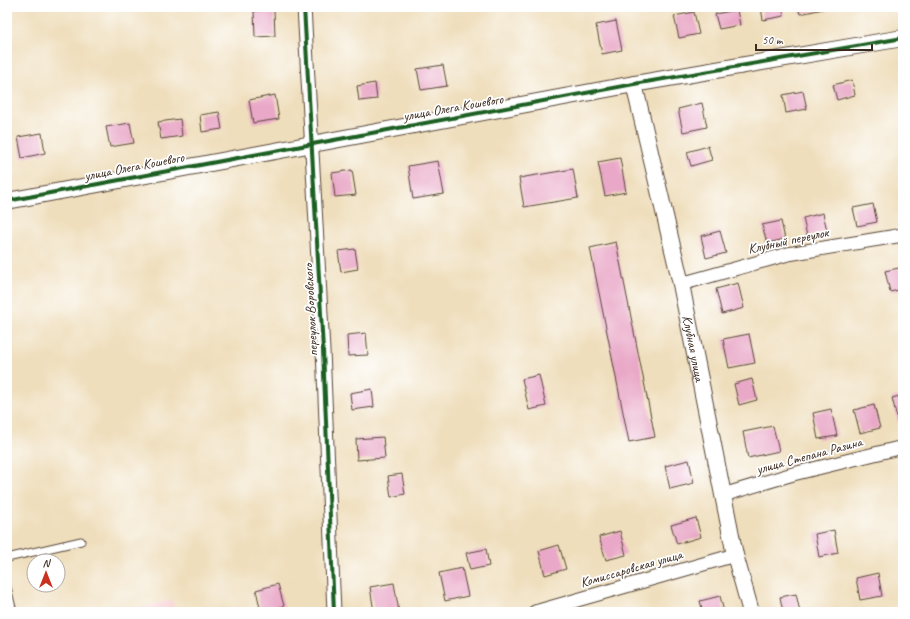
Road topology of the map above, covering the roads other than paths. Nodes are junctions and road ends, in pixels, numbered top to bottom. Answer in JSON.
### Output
{"nodes":[{"id":1,"x":304,"y":7,"type":"edge"},
{"id":2,"x":903,"y":38,"type":"edge"},
{"id":3,"x":634,"y":84,"type":"junction"},
{"id":4,"x":312,"y":144,"type":"junction"},
{"id":5,"x":7,"y":201,"type":"edge"},
{"id":6,"x":903,"y":235,"type":"edge"},
{"id":7,"x":681,"y":284,"type":"junction"},
{"id":8,"x":903,"y":447,"type":"edge"},
{"id":9,"x":723,"y":496,"type":"junction"},
{"id":10,"x":81,"y":541,"type":"dead end"},
{"id":11,"x":735,"y":555,"type":"junction"},
{"id":12,"x":7,"y":558,"type":"edge"},
{"id":13,"x":7,"y":587,"type":"edge"},
{"id":14,"x":13,"y":612,"type":"edge"},
{"id":15,"x":334,"y":612,"type":"edge"},
{"id":16,"x":536,"y":612,"type":"edge"},
{"id":17,"x":751,"y":612,"type":"edge"}],
"edges":[{"from":1,"to":4,"type":"street","name":"переулок Воровского"},
{"from":2,"to":3,"type":"street","name":"улица Олега Кошевого"},
{"from":3,"to":4,"type":"street","name":"улица Олега Кошевого"},
{"from":3,"to":7,"type":"street","name":"Клубная улица"},
{"from":4,"to":5,"type":"street","name":"улица Олега Кошевого"},
{"from":4,"to":15,"type":"street","name":"переулок Воровского"},
{"from":6,"to":7,"type":"street","name":"Клубный переулок"},
{"from":7,"to":9,"type":"street","name":"Клубная улица"},
{"from":8,"to":9,"type":"street","name":"улица Степана Разина"},
{"from":9,"to":11,"type":"street","name":"Клубная улица"},
{"from":10,"to":12,"type":"lane"},
{"from":11,"to":16,"type":"street","name":"Комиссаровская улица"},
{"from":11,"to":17,"type":"street","name":"Клубная улица"},
{"from":13,"to":14,"type":"lane"}]}
